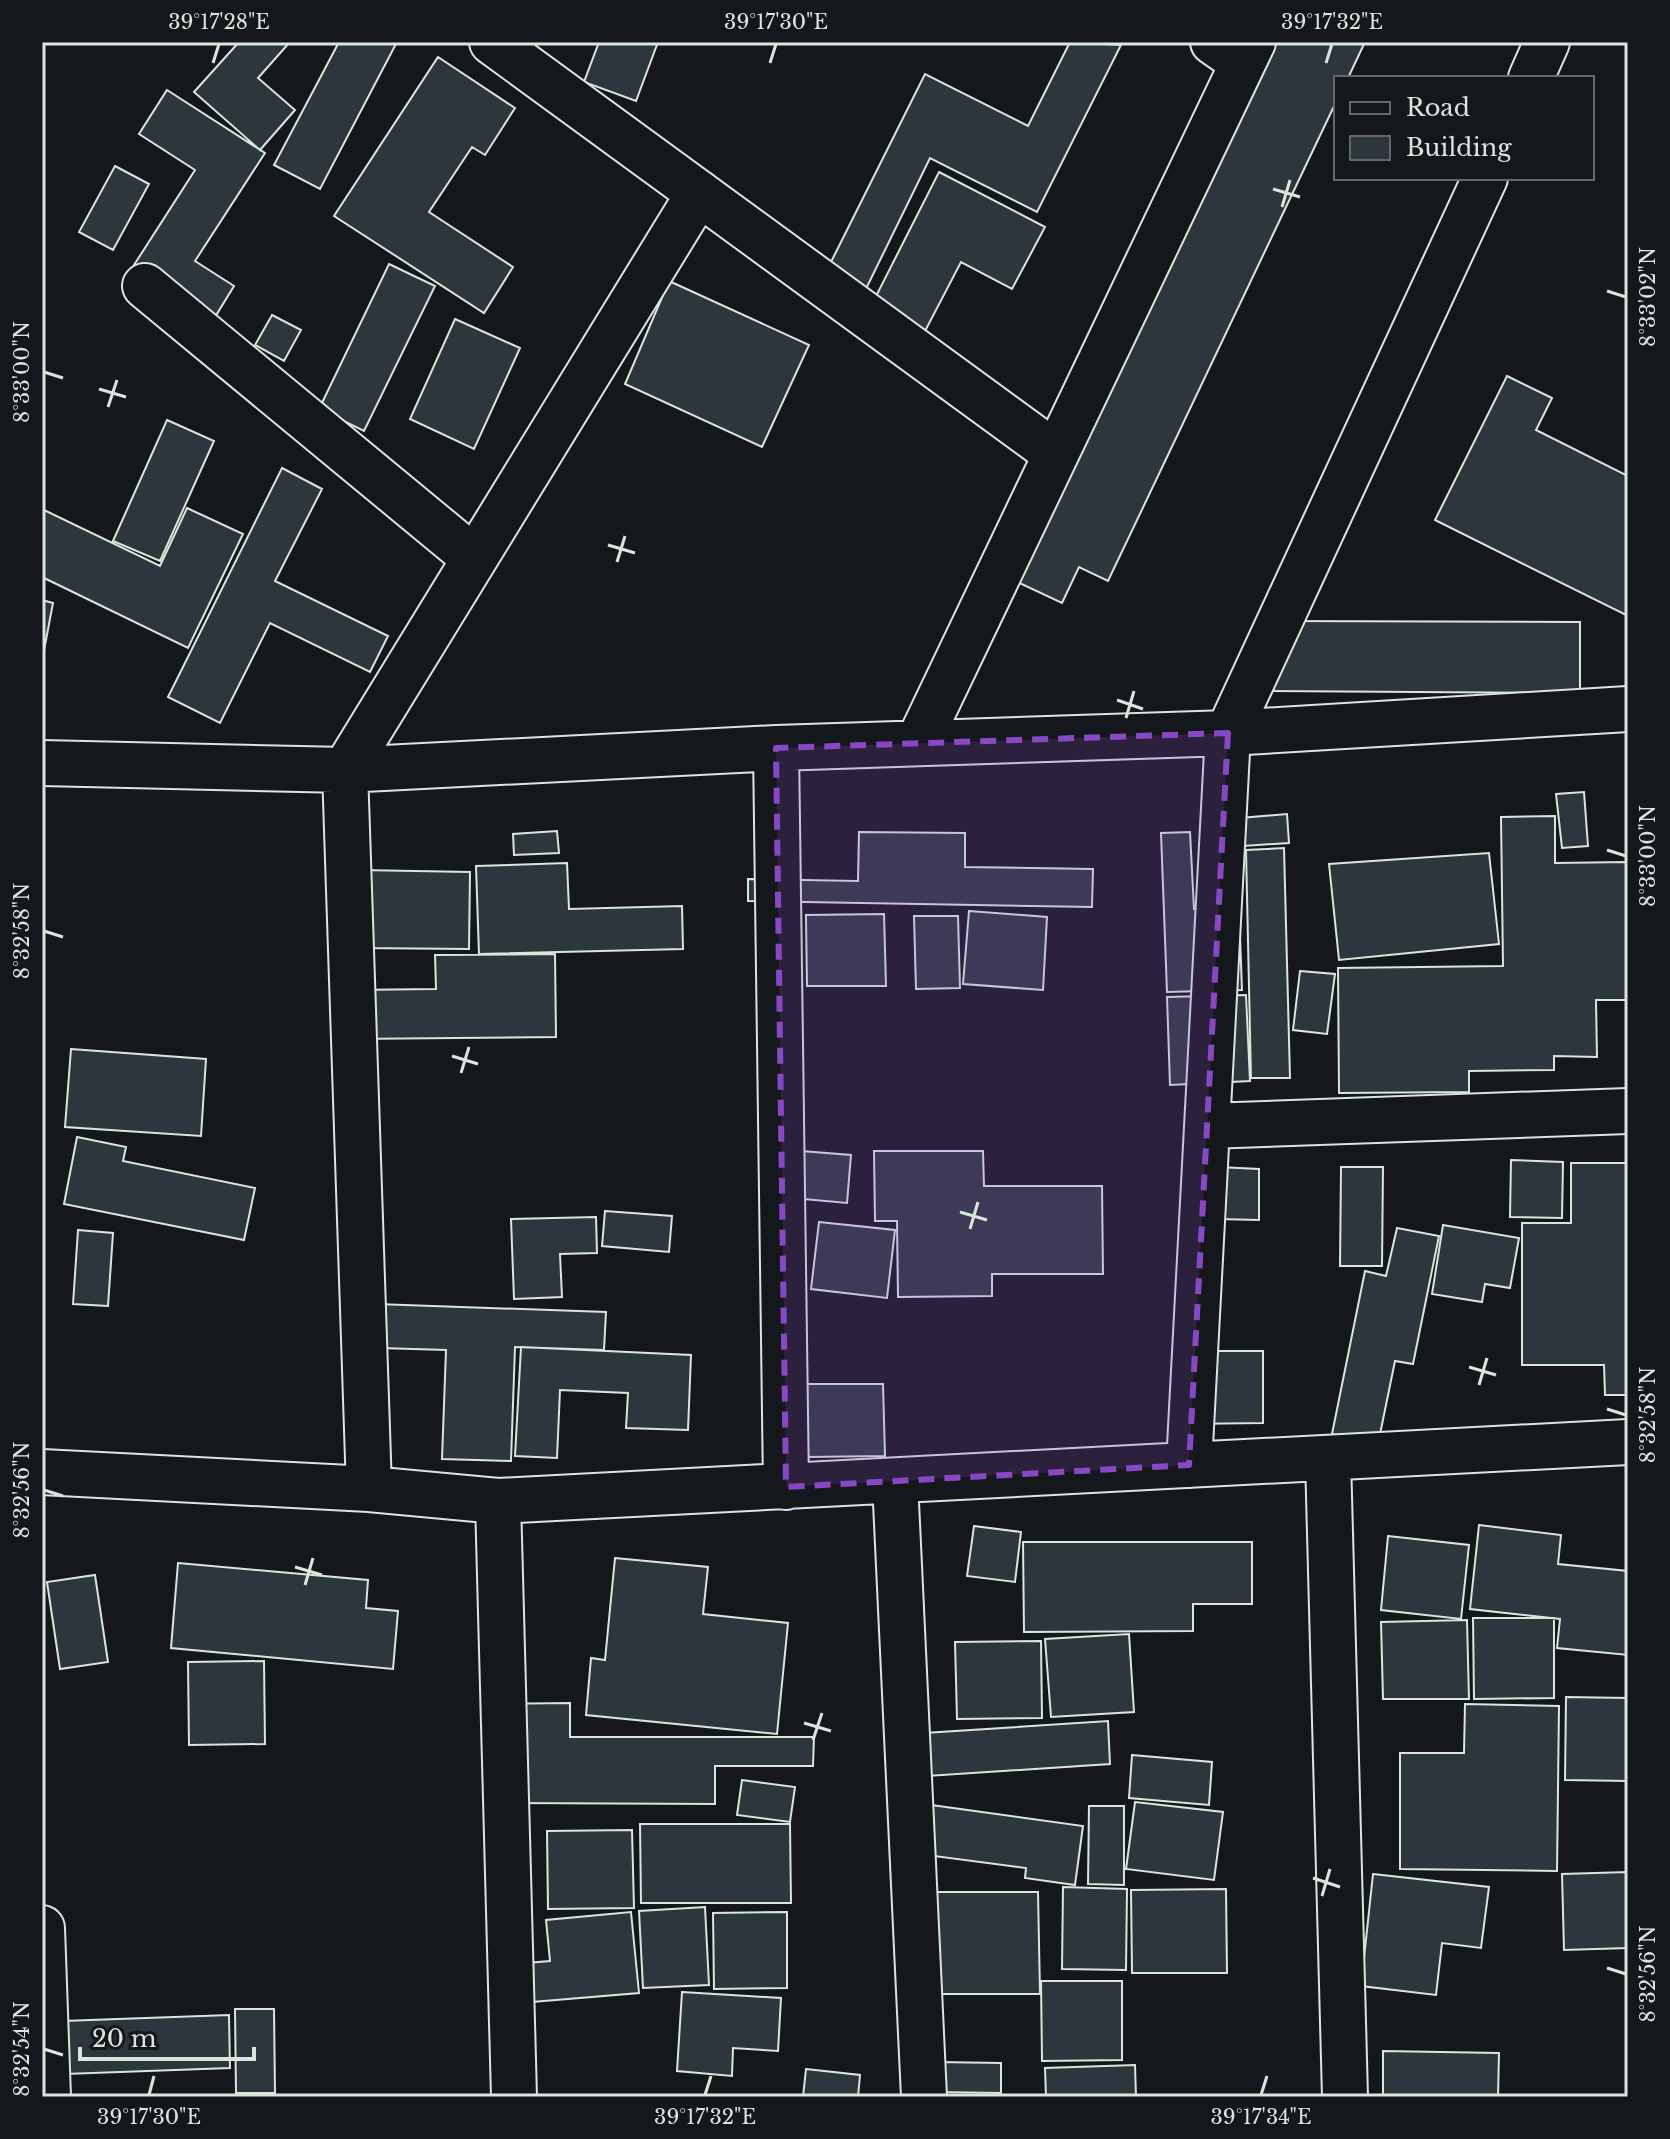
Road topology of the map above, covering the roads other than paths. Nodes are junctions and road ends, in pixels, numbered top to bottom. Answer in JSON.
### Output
{"nodes":[{"id":1,"x":492,"y":42,"type":"edge"},
{"id":2,"x":1547,"y":42,"type":"edge"},
{"id":3,"x":1236,"y":49,"type":"edge"},
{"id":4,"x":1532,"y":76,"type":"edge"},
{"id":5,"x":1484,"y":180,"type":"edge"},
{"id":6,"x":699,"y":193,"type":"junction"},
{"id":7,"x":145,"y":286,"type":"dead end"},
{"id":8,"x":1056,"y":454,"type":"junction"},
{"id":9,"x":474,"y":558,"type":"junction"},
{"id":10,"x":1628,"y":709,"type":"edge"},
{"id":11,"x":1228,"y":733,"type":"junction"},
{"id":12,"x":918,"y":743,"type":"junction"},
{"id":13,"x":776,"y":748,"type":"junction"},
{"id":14,"x":42,"y":763,"type":"edge"},
{"id":15,"x":345,"y":770,"type":"junction"},
{"id":16,"x":1628,"y":1111,"type":"edge"},
{"id":17,"x":1207,"y":1126,"type":"junction"},
{"id":18,"x":1628,"y":1442,"type":"edge"},
{"id":19,"x":1328,"y":1458,"type":"junction"},
{"id":20,"x":1189,"y":1465,"type":"junction"},
{"id":21,"x":42,"y":1472,"type":"edge"},
{"id":22,"x":895,"y":1481,"type":"junction"},
{"id":23,"x":786,"y":1487,"type":"junction"},
{"id":24,"x":369,"y":1489,"type":"junction"},
{"id":25,"x":498,"y":1501,"type":"junction"},
{"id":26,"x":42,"y":1928,"type":"edge"},
{"id":27,"x":48,"y":2097,"type":"edge"},
{"id":28,"x":514,"y":2097,"type":"edge"},
{"id":29,"x":924,"y":2097,"type":"edge"},
{"id":30,"x":1345,"y":2097,"type":"edge"}],
"edges":[{"from":1,"to":6,"type":"street"},
{"from":2,"to":4,"type":"street"},
{"from":3,"to":8,"type":"street"},
{"from":5,"to":11,"type":"street"},
{"from":6,"to":8,"type":"street"},
{"from":6,"to":9,"type":"street"},
{"from":7,"to":9,"type":"street"},
{"from":8,"to":12,"type":"street"},
{"from":9,"to":15,"type":"street"},
{"from":10,"to":11,"type":"street"},
{"from":11,"to":12,"type":"street"},
{"from":11,"to":17,"type":"street"},
{"from":12,"to":13,"type":"street"},
{"from":13,"to":15,"type":"street"},
{"from":13,"to":23,"type":"street"},
{"from":14,"to":15,"type":"street"},
{"from":15,"to":24,"type":"street"},
{"from":16,"to":17,"type":"street"},
{"from":17,"to":20,"type":"street"},
{"from":18,"to":19,"type":"street"},
{"from":19,"to":20,"type":"street"},
{"from":19,"to":30,"type":"street"},
{"from":20,"to":22,"type":"street"},
{"from":21,"to":24,"type":"street"},
{"from":22,"to":23,"type":"street"},
{"from":22,"to":29,"type":"street"},
{"from":23,"to":25,"type":"street"},
{"from":24,"to":25,"type":"street"},
{"from":25,"to":28,"type":"street"},
{"from":26,"to":27,"type":"street"}]}
